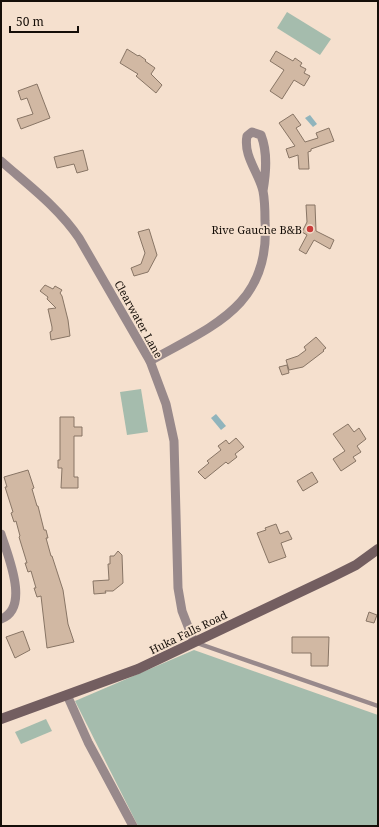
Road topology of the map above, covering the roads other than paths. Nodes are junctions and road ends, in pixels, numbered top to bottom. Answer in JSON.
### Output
{"nodes":[{"id":1,"x":1,"y":161,"type":"edge"},
{"id":2,"x":263,"y":191,"type":"junction"},
{"id":3,"x":150,"y":361,"type":"junction"},
{"id":4,"x":1,"y":534,"type":"edge"},
{"id":5,"x":378,"y":549,"type":"edge"},
{"id":6,"x":1,"y":619,"type":"edge"},
{"id":7,"x":194,"y":642,"type":"junction"},
{"id":8,"x":67,"y":695,"type":"junction"},
{"id":9,"x":378,"y":706,"type":"edge"},
{"id":10,"x":1,"y":720,"type":"edge"},
{"id":11,"x":133,"y":826,"type":"edge"}],
"edges":[{"from":1,"to":3,"type":"street","name":"Clearwater Lane"},
{"from":2,"to":2,"type":"street"},
{"from":2,"to":3,"type":"street"},
{"from":3,"to":7,"type":"street","name":"Clearwater Lane"},
{"from":4,"to":6,"type":"street"},
{"from":5,"to":7,"type":"street","name":"Huka Falls Road"},
{"from":7,"to":8,"type":"street","name":"Huka Falls Road"},
{"from":7,"to":9,"type":"lane"},
{"from":8,"to":10,"type":"street","name":"Huka Falls Road"},
{"from":8,"to":11,"type":"street"}]}
